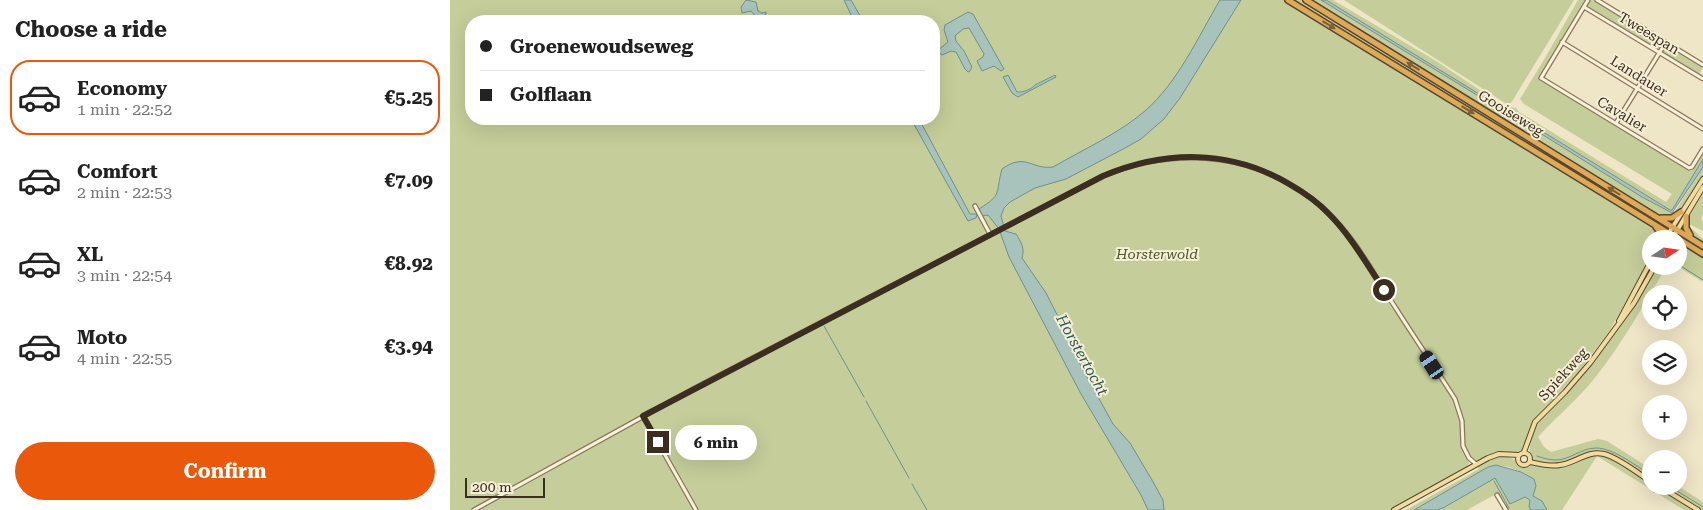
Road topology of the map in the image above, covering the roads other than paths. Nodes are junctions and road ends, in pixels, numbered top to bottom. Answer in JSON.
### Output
{"nodes":[{"id":1,"x":1288,"y":0,"type":"edge"},
{"id":2,"x":1306,"y":0,"type":"edge"},
{"id":3,"x":1588,"y":0,"type":"edge"},
{"id":4,"x":1597,"y":0,"type":"edge"},
{"id":5,"x":1584,"y":7,"type":"junction"},
{"id":6,"x":1562,"y":42,"type":"junction"},
{"id":7,"x":1666,"y":42,"type":"junction"},
{"id":8,"x":1659,"y":52,"type":"junction"},
{"id":9,"x":1703,"y":65,"type":"edge"},
{"id":10,"x":1703,"y":79,"type":"edge"},
{"id":11,"x":1637,"y":88,"type":"junction"},
{"id":12,"x":1616,"y":123,"type":"junction"},
{"id":13,"x":1703,"y":129,"type":"edge"},
{"id":14,"x":1703,"y":149,"type":"edge"},
{"id":15,"x":1703,"y":179,"type":"edge"},
{"id":16,"x":1703,"y":187,"type":"edge"},
{"id":17,"x":975,"y":206,"type":"dead end"},
{"id":18,"x":1684,"y":214,"type":"junction"},
{"id":19,"x":1656,"y":216,"type":"junction"},
{"id":20,"x":1652,"y":223,"type":"junction"},
{"id":21,"x":1675,"y":228,"type":"junction"},
{"id":22,"x":1658,"y":230,"type":"edge"},
{"id":23,"x":1663,"y":230,"type":"edge"},
{"id":24,"x":990,"y":234,"type":"junction"},
{"id":25,"x":1696,"y":241,"type":"junction"},
{"id":26,"x":1688,"y":245,"type":"edge"},
{"id":27,"x":1688,"y":246,"type":"edge"},
{"id":28,"x":1703,"y":246,"type":"edge"},
{"id":29,"x":1692,"y":247,"type":"junction"},
{"id":30,"x":1703,"y":254,"type":"edge"},
{"id":31,"x":1643,"y":275,"type":"edge"},
{"id":32,"x":1650,"y":275,"type":"edge"},
{"id":33,"x":1617,"y":324,"type":"junction"},
{"id":34,"x":643,"y":416,"type":"junction"},
{"id":35,"x":1526,"y":453,"type":"junction"},
{"id":36,"x":1518,"y":457,"type":"junction"},
{"id":37,"x":1530,"y":460,"type":"junction"},
{"id":38,"x":1473,"y":465,"type":"junction"},
{"id":39,"x":1642,"y":476,"type":"edge"},
{"id":40,"x":1673,"y":495,"type":"edge"},
{"id":41,"x":1498,"y":496,"type":"dead end"},
{"id":42,"x":474,"y":510,"type":"edge"},
{"id":43,"x":696,"y":510,"type":"edge"},
{"id":44,"x":1394,"y":510,"type":"edge"},
{"id":45,"x":1506,"y":510,"type":"edge"},
{"id":46,"x":1698,"y":510,"type":"edge"}],
"edges":[{"from":1,"to":20,"type":"highway","name":"Gooiseweg","one_way":true},
{"from":19,"to":2,"type":"highway","name":"Gooiseweg","one_way":true},
{"from":3,"to":5,"type":"street"},
{"from":4,"to":7,"type":"street","name":"Tweespan"},
{"from":5,"to":6,"type":"street"},
{"from":5,"to":8,"type":"street","name":"Tweespan"},
{"from":6,"to":11,"type":"street","name":"Landauer"},
{"from":6,"to":12,"type":"street","name":"Cavalier"},
{"from":7,"to":8,"type":"street"},
{"from":7,"to":9,"type":"street","name":"Tweespan"},
{"from":8,"to":10,"type":"street","name":"Tweespan"},
{"from":8,"to":11,"type":"street"},
{"from":11,"to":12,"type":"street"},
{"from":11,"to":13,"type":"street","name":"Landauer"},
{"from":12,"to":14,"type":"street","name":"Cavalier"},
{"from":15,"to":18,"type":"main road"},
{"from":16,"to":18,"type":"main road"},
{"from":17,"to":24,"type":"street"},
{"from":18,"to":19,"type":"highway"},
{"from":18,"to":21,"type":"main road"},
{"from":18,"to":25,"type":"highway"},
{"from":19,"to":21,"type":"highway","name":"Gooiseweg"},
{"from":20,"to":22,"type":"highway"},
{"from":20,"to":23,"type":"highway","name":"Gooiseweg"},
{"from":21,"to":25,"type":"highway","name":"Gooiseweg"},
{"from":24,"to":34,"type":"street"},
{"from":24,"to":38,"type":"street"},
{"from":25,"to":28,"type":"highway","name":"Gooiseweg"},
{"from":26,"to":29,"type":"highway","name":"Gooiseweg"},
{"from":27,"to":29,"type":"highway"},
{"from":29,"to":30,"type":"highway","name":"Gooiseweg"},
{"from":31,"to":33,"type":"main road","name":"Spiekweg"},
{"from":32,"to":33,"type":"main road","name":"Spiekweg"},
{"from":33,"to":35,"type":"main road","name":"Spiekweg"},
{"from":34,"to":42,"type":"street"},
{"from":34,"to":43,"type":"street"},
{"from":35,"to":36,"type":"main road"},
{"from":35,"to":37,"type":"main road"},
{"from":36,"to":37,"type":"main road"},
{"from":36,"to":38,"type":"main road"},
{"from":37,"to":39,"type":"main road"},
{"from":38,"to":44,"type":"main road"},
{"from":40,"to":46,"type":"main road"},
{"from":41,"to":45,"type":"street"}]}
